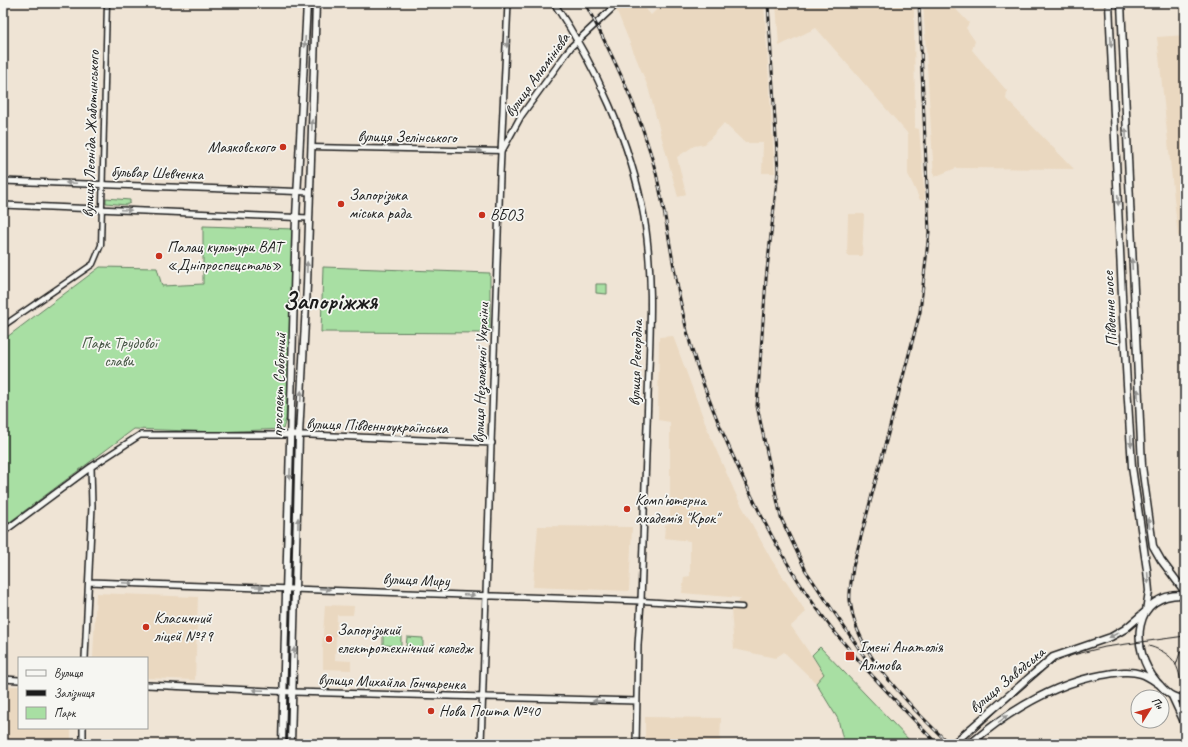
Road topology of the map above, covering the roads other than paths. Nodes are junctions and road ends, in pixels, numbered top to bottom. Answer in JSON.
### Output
{"nodes":[{"id":1,"x":107,"y":3,"type":"edge"},
{"id":2,"x":307,"y":3,"type":"edge"},
{"id":3,"x":316,"y":3,"type":"edge"},
{"id":4,"x":508,"y":3,"type":"edge"},
{"id":5,"x":554,"y":3,"type":"edge"},
{"id":6,"x":618,"y":3,"type":"edge"},
{"id":7,"x":1109,"y":3,"type":"edge"},
{"id":8,"x":1121,"y":3,"type":"edge"},
{"id":9,"x":578,"y":40,"type":"junction"},
{"id":10,"x":311,"y":147,"type":"junction"},
{"id":11,"x":502,"y":151,"type":"junction"},
{"id":12,"x":1128,"y":179,"type":"junction"},
{"id":13,"x":1117,"y":180,"type":"junction"},
{"id":14,"x":3,"y":181,"type":"edge"},
{"id":15,"x":103,"y":184,"type":"junction"},
{"id":16,"x":298,"y":192,"type":"junction"},
{"id":17,"x":310,"y":192,"type":"junction"},
{"id":18,"x":3,"y":205,"type":"edge"},
{"id":19,"x":102,"y":209,"type":"junction"},
{"id":20,"x":296,"y":217,"type":"junction"},
{"id":21,"x":309,"y":218,"type":"junction"},
{"id":22,"x":1123,"y":318,"type":"junction"},
{"id":23,"x":1134,"y":318,"type":"junction"},
{"id":24,"x":3,"y":326,"type":"edge"},
{"id":25,"x":291,"y":435,"type":"junction"},
{"id":26,"x":299,"y":435,"type":"junction"},
{"id":27,"x":492,"y":443,"type":"junction"},
{"id":28,"x":91,"y":467,"type":"junction"},
{"id":29,"x":3,"y":532,"type":"edge"},
{"id":30,"x":89,"y":582,"type":"junction"},
{"id":31,"x":286,"y":588,"type":"junction"},
{"id":32,"x":296,"y":588,"type":"junction"},
{"id":33,"x":1185,"y":592,"type":"edge"},
{"id":34,"x":1185,"y":595,"type":"edge"},
{"id":35,"x":487,"y":596,"type":"junction"},
{"id":36,"x":641,"y":601,"type":"junction"},
{"id":37,"x":742,"y":607,"type":"dead end"},
{"id":38,"x":1146,"y":612,"type":"junction"},
{"id":39,"x":85,"y":657,"type":"edge"},
{"id":40,"x":3,"y":679,"type":"edge"},
{"id":41,"x":18,"y":680,"type":"edge"},
{"id":42,"x":148,"y":685,"type":"edge"},
{"id":43,"x":1160,"y":685,"type":"junction"},
{"id":44,"x":284,"y":691,"type":"junction"},
{"id":45,"x":293,"y":692,"type":"junction"},
{"id":46,"x":1172,"y":696,"type":"junction"},
{"id":47,"x":483,"y":698,"type":"junction"},
{"id":48,"x":1185,"y":699,"type":"edge"},
{"id":49,"x":637,"y":701,"type":"junction"},
{"id":50,"x":1185,"y":724,"type":"edge"},
{"id":51,"x":83,"y":729,"type":"edge"},
{"id":52,"x":971,"y":743,"type":"edge"},
{"id":53,"x":83,"y":744,"type":"edge"},
{"id":54,"x":282,"y":744,"type":"edge"},
{"id":55,"x":291,"y":744,"type":"edge"},
{"id":56,"x":481,"y":744,"type":"edge"},
{"id":57,"x":636,"y":744,"type":"edge"},
{"id":58,"x":953,"y":744,"type":"edge"}],
"edges":[{"from":1,"to":15,"type":"street","name":"вулиця Леоніда Жаботинського"},
{"from":2,"to":16,"type":"main road","name":"проспект Соборний","one_way":true},
{"from":10,"to":3,"type":"main road","name":"проспект Соборний","one_way":true},
{"from":4,"to":11,"type":"street","name":"вулиця Незалежної України","one_way":true},
{"from":5,"to":9,"type":"street","name":"вулиця Рекордна"},
{"from":6,"to":9,"type":"street","name":"вулиця Алюмінієва"},
{"from":7,"to":13,"type":"main road","name":"Південне шосе","one_way":true},
{"from":12,"to":8,"type":"main road","name":"Південне шосе","one_way":true},
{"from":9,"to":11,"type":"street","name":"вулиця Алюмінієва"},
{"from":9,"to":36,"type":"street","name":"вулиця Рекордна"},
{"from":10,"to":11,"type":"street","name":"вулиця Зелінського","one_way":true},
{"from":10,"to":17,"type":"main road","name":"проспект Соборний"},
{"from":11,"to":27,"type":"street","name":"вулиця Незалежної України"},
{"from":12,"to":13,"type":"main road"},
{"from":23,"to":12,"type":"main road","name":"Південне шосе","one_way":true},
{"from":13,"to":22,"type":"main road","name":"Південне шосе","one_way":true},
{"from":15,"to":14,"type":"street","name":"бульвар Шевченка","one_way":true},
{"from":16,"to":15,"type":"street","name":"бульвар Шевченка","one_way":true},
{"from":15,"to":19,"type":"street","name":"вулиця Леоніда Жаботинського"},
{"from":16,"to":17,"type":"street","name":"бульвар Шевченка"},
{"from":16,"to":20,"type":"main road","name":"проспект Соборний"},
{"from":17,"to":21,"type":"main road","name":"проспект Соборний"},
{"from":18,"to":19,"type":"street"},
{"from":19,"to":20,"type":"street","one_way":true},
{"from":19,"to":24,"type":"street","name":"вулиця Леоніда Жаботинського"},
{"from":20,"to":21,"type":"street"},
{"from":20,"to":25,"type":"main road","name":"проспект Соборний"},
{"from":26,"to":21,"type":"main road","name":"проспект Соборний","one_way":true},
{"from":22,"to":23,"type":"main road"},
{"from":22,"to":38,"type":"main road","name":"Південне шосе","one_way":true},
{"from":33,"to":23,"type":"main road","name":"Південне шосе","one_way":true},
{"from":25,"to":26,"type":"street","name":"вулиця Південноукраїнська"},
{"from":25,"to":28,"type":"street","name":"вулиця Південноукраїнська"},
{"from":25,"to":31,"type":"main road","name":"проспект Соборний","one_way":true},
{"from":26,"to":27,"type":"street","name":"вулиця Південноукраїнська"},
{"from":32,"to":26,"type":"main road","name":"проспект Соборний","one_way":true},
{"from":27,"to":35,"type":"street","name":"вулиця Незалежної України"},
{"from":28,"to":29,"type":"street","name":"вулиця Південноукраїнська"},
{"from":28,"to":30,"type":"street"},
{"from":30,"to":31,"type":"street","name":"вулиця Миру","one_way":true},
{"from":30,"to":39,"type":"street"},
{"from":31,"to":32,"type":"street","name":"вулиця Миру"},
{"from":31,"to":44,"type":"main road","name":"проспект Соборний"},
{"from":32,"to":35,"type":"street","name":"вулиця Миру","one_way":true},
{"from":45,"to":32,"type":"main road","name":"проспект Соборний","one_way":true},
{"from":34,"to":38,"type":"main road","name":"вулиця Заводська"},
{"from":35,"to":36,"type":"street","name":"вулиця Миру"},
{"from":35,"to":47,"type":"street","name":"вулиця Незалежної України"},
{"from":36,"to":37,"type":"street","name":"вулиця Миру"},
{"from":36,"to":49,"type":"street","name":"вулиця Рекордна"},
{"from":38,"to":43,"type":"main road","name":"Південне шосе"},
{"from":38,"to":58,"type":"main road","name":"вулиця Заводська","one_way":true},
{"from":40,"to":41,"type":"street"},
{"from":44,"to":42,"type":"street","name":"вулиця Михайла Гончаренка","one_way":true},
{"from":43,"to":46,"type":"main road"},
{"from":52,"to":43,"type":"main road","name":"вулиця Заводська","one_way":true},
{"from":44,"to":45,"type":"street","name":"вулиця Михайла Гончаренка"},
{"from":44,"to":54,"type":"main road","name":"проспект Соборний"},
{"from":45,"to":47,"type":"street","name":"вулиця Михайла Гончаренка"},
{"from":45,"to":55,"type":"main road","name":"проспект Соборний"},
{"from":46,"to":48,"type":"main road"},
{"from":46,"to":50,"type":"main road"},
{"from":49,"to":47,"type":"street","name":"вулиця Михайла Гончаренка","one_way":true},
{"from":47,"to":56,"type":"street","name":"вулиця Незалежної України"},
{"from":49,"to":57,"type":"street","name":"вулиця Рекордна"},
{"from":51,"to":53,"type":"street"}]}
